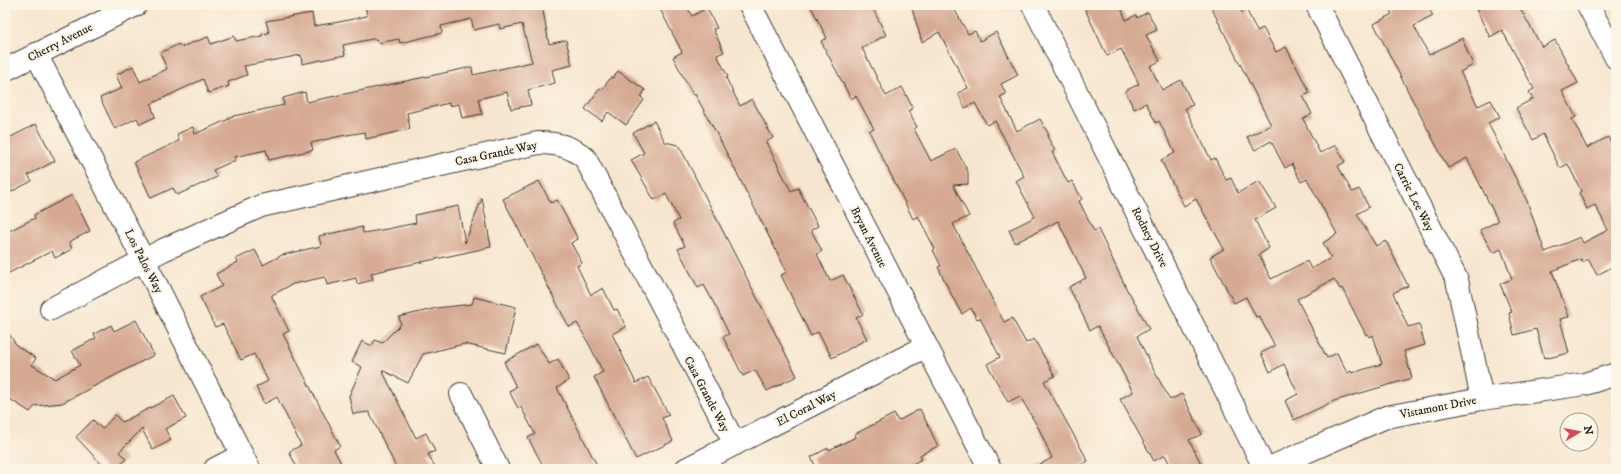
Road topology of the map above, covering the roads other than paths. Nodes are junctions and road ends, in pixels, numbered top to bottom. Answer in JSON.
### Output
{"nodes":[{"id":1,"x":750,"y":5,"type":"edge"},
{"id":2,"x":1033,"y":5,"type":"edge"},
{"id":3,"x":1317,"y":5,"type":"edge"},
{"id":4,"x":1588,"y":5,"type":"edge"},
{"id":5,"x":131,"y":6,"type":"edge"},
{"id":6,"x":36,"y":54,"type":"junction"},
{"id":7,"x":1616,"y":58,"type":"edge"},
{"id":8,"x":5,"y":70,"type":"edge"},
{"id":9,"x":144,"y":260,"type":"junction"},
{"id":10,"x":51,"y":309,"type":"dead end"},
{"id":11,"x":925,"y":347,"type":"junction"},
{"id":12,"x":1616,"y":374,"type":"edge"},
{"id":13,"x":461,"y":394,"type":"dead end"},
{"id":14,"x":1482,"y":398,"type":"junction"},
{"id":15,"x":735,"y":444,"type":"junction"},
{"id":16,"x":246,"y":462,"type":"edge"},
{"id":17,"x":215,"y":469,"type":"edge"},
{"id":18,"x":498,"y":469,"type":"edge"},
{"id":19,"x":686,"y":469,"type":"edge"},
{"id":20,"x":990,"y":469,"type":"edge"},
{"id":21,"x":1266,"y":469,"type":"edge"}],
"edges":[{"from":1,"to":11,"type":"street","name":"Bryan Avenue"},
{"from":2,"to":21,"type":"street","name":"Rodney Drive"},
{"from":3,"to":14,"type":"street","name":"Carrie Lee Way"},
{"from":4,"to":7,"type":"street"},
{"from":5,"to":6,"type":"street","name":"Cherry Avenue"},
{"from":6,"to":8,"type":"street","name":"Cherry Avenue"},
{"from":6,"to":9,"type":"street","name":"Los Palos Way"},
{"from":9,"to":10,"type":"street","name":"Casa Grande Way"},
{"from":9,"to":15,"type":"street","name":"Casa Grande Way"},
{"from":9,"to":16,"type":"street","name":"Los Palos Way"},
{"from":11,"to":15,"type":"street","name":"El Coral Way"},
{"from":11,"to":20,"type":"street","name":"Bryan Avenue"},
{"from":12,"to":14,"type":"street","name":"Vistamont Drive"},
{"from":13,"to":18,"type":"street"},
{"from":14,"to":21,"type":"street","name":"Vistamont Drive"},
{"from":15,"to":19,"type":"street","name":"El Coral Way"},
{"from":16,"to":17,"type":"street"}]}
